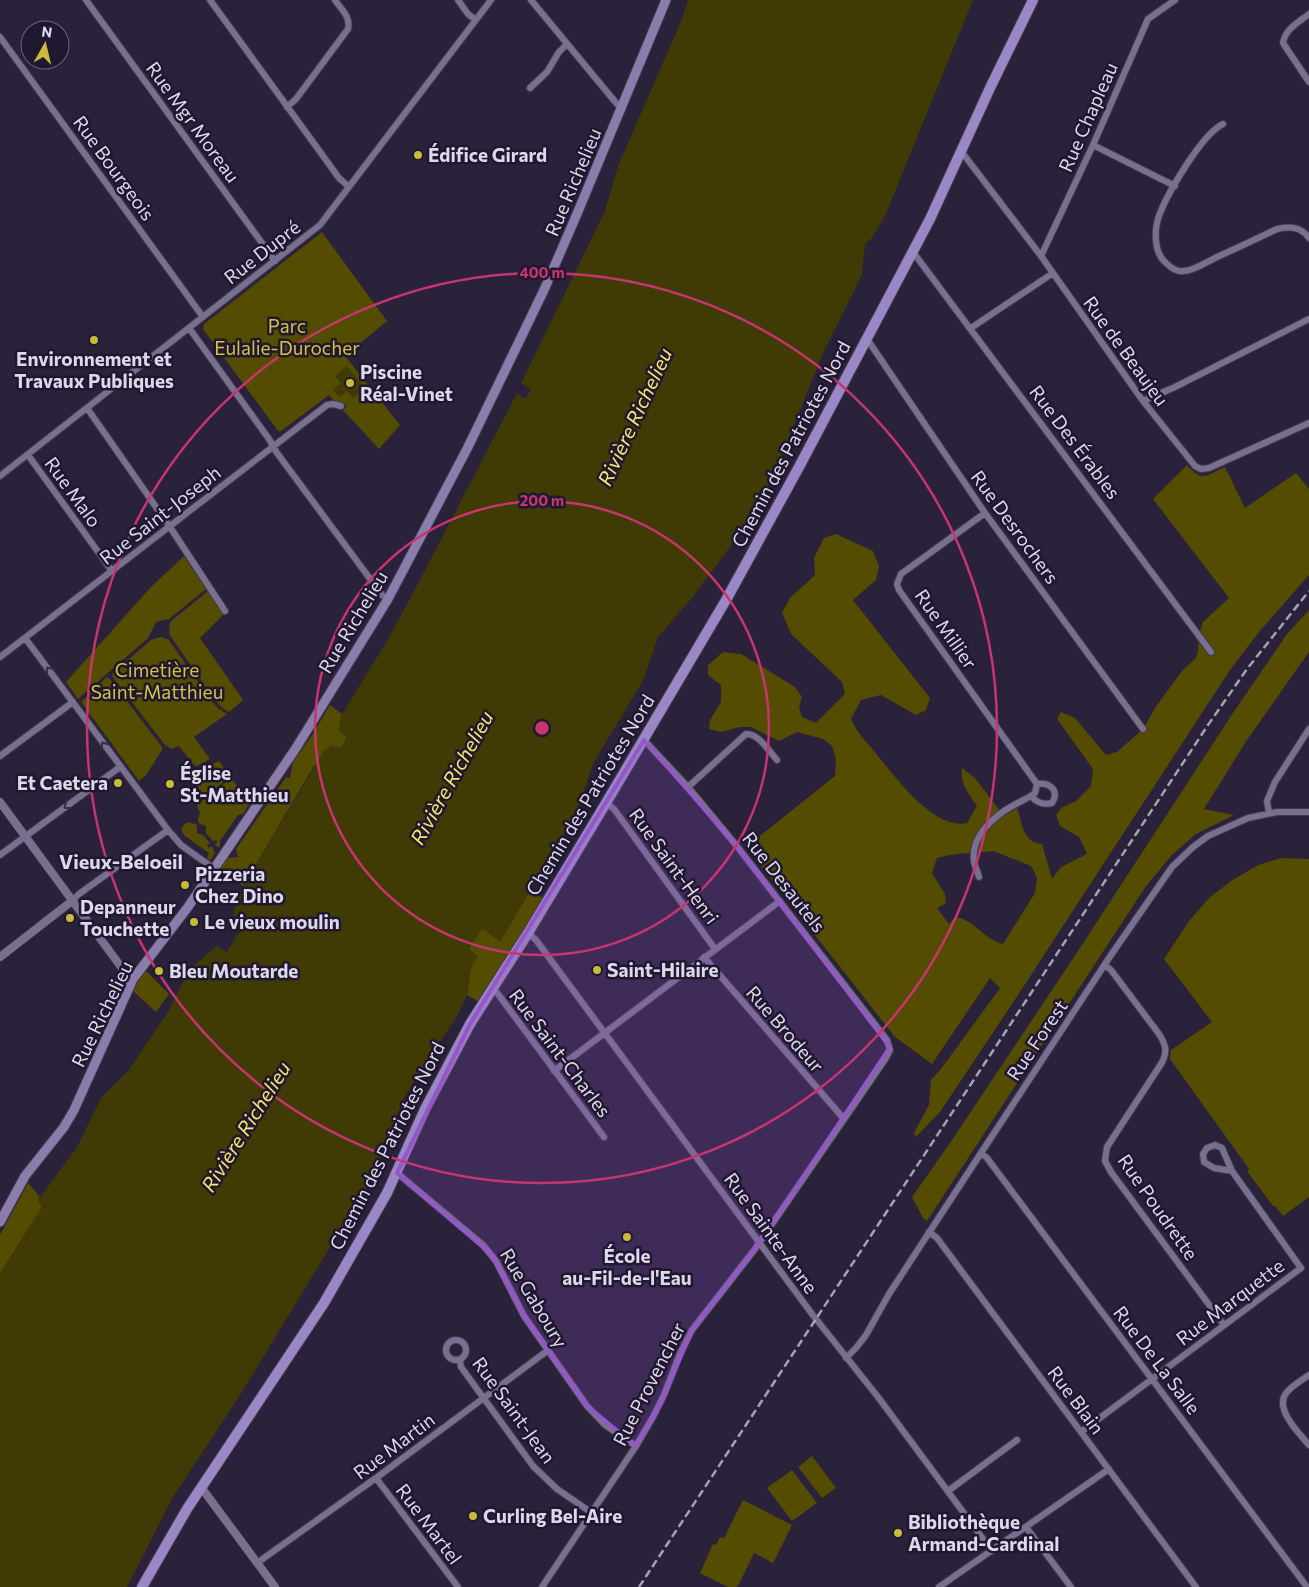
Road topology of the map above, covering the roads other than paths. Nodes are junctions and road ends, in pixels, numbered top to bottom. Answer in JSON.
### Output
{"nodes":[{"id":1,"x":86,"y":0,"type":"edge"},
{"id":2,"x":210,"y":0,"type":"edge"},
{"id":3,"x":335,"y":0,"type":"edge"},
{"id":4,"x":458,"y":0,"type":"edge"},
{"id":5,"x":491,"y":0,"type":"edge"},
{"id":6,"x":531,"y":0,"type":"edge"},
{"id":7,"x":666,"y":0,"type":"edge"},
{"id":8,"x":1033,"y":0,"type":"edge"},
{"id":9,"x":1175,"y":0,"type":"edge"},
{"id":10,"x":1309,"y":14,"type":"edge"},
{"id":11,"x":476,"y":20,"type":"junction"},
{"id":12,"x":0,"y":36,"type":"edge"},
{"id":13,"x":567,"y":44,"type":"junction"},
{"id":14,"x":1309,"y":82,"type":"edge"},
{"id":15,"x":530,"y":88,"type":"dead end"},
{"id":16,"x":287,"y":107,"type":"junction"},
{"id":17,"x":622,"y":107,"type":"junction"},
{"id":18,"x":1222,"y":124,"type":"dead end"},
{"id":19,"x":1093,"y":145,"type":"junction"},
{"id":20,"x":961,"y":151,"type":"junction"},
{"id":21,"x":1175,"y":186,"type":"junction"},
{"id":22,"x":349,"y":187,"type":"junction"},
{"id":23,"x":1309,"y":238,"type":"edge"},
{"id":24,"x":913,"y":252,"type":"junction"},
{"id":25,"x":1041,"y":256,"type":"junction"},
{"id":26,"x":275,"y":261,"type":"junction"},
{"id":27,"x":1053,"y":273,"type":"junction"},
{"id":28,"x":203,"y":318,"type":"junction"},
{"id":29,"x":1309,"y":319,"type":"edge"},
{"id":30,"x":189,"y":328,"type":"junction"},
{"id":31,"x":971,"y":328,"type":"junction"},
{"id":32,"x":867,"y":339,"type":"junction"},
{"id":33,"x":1143,"y":401,"type":"junction"},
{"id":34,"x":341,"y":406,"type":"dead end"},
{"id":35,"x":87,"y":408,"type":"junction"},
{"id":36,"x":1309,"y":423,"type":"edge"},
{"id":37,"x":272,"y":447,"type":"junction"},
{"id":38,"x":28,"y":455,"type":"junction"},
{"id":39,"x":0,"y":476,"type":"edge"},
{"id":40,"x":985,"y":513,"type":"junction"},
{"id":41,"x":170,"y":527,"type":"junction"},
{"id":42,"x":112,"y":571,"type":"junction"},
{"id":43,"x":388,"y":599,"type":"junction"},
{"id":44,"x":225,"y":611,"type":"dead end"},
{"id":45,"x":25,"y":638,"type":"junction"},
{"id":46,"x":1211,"y":652,"type":"dead end"},
{"id":47,"x":1,"y":654,"type":"edge"},
{"id":48,"x":73,"y":702,"type":"junction"},
{"id":49,"x":1143,"y":729,"type":"dead end"},
{"id":50,"x":1309,"y":729,"type":"edge"},
{"id":51,"x":644,"y":740,"type":"junction"},
{"id":52,"x":0,"y":756,"type":"edge"},
{"id":53,"x":777,"y":760,"type":"dead end"},
{"id":54,"x":120,"y":767,"type":"junction"},
{"id":55,"x":1037,"y":784,"type":"junction"},
{"id":56,"x":688,"y":787,"type":"junction"},
{"id":57,"x":1031,"y":796,"type":"junction"},
{"id":58,"x":0,"y":802,"type":"edge"},
{"id":59,"x":606,"y":803,"type":"junction"},
{"id":60,"x":1309,"y":812,"type":"edge"},
{"id":61,"x":1268,"y":813,"type":"junction"},
{"id":62,"x":168,"y":830,"type":"junction"},
{"id":63,"x":25,"y":837,"type":"junction"},
{"id":64,"x":0,"y":855,"type":"edge"},
{"id":65,"x":212,"y":868,"type":"junction"},
{"id":66,"x":979,"y":877,"type":"dead end"},
{"id":67,"x":72,"y":901,"type":"junction"},
{"id":68,"x":780,"y":901,"type":"junction"},
{"id":69,"x":528,"y":933,"type":"junction"},
{"id":70,"x":714,"y":949,"type":"junction"},
{"id":71,"x":0,"y":957,"type":"edge"},
{"id":72,"x":704,"y":957,"type":"junction"},
{"id":73,"x":1105,"y":965,"type":"junction"},
{"id":74,"x":133,"y":979,"type":"junction"},
{"id":75,"x":492,"y":986,"type":"junction"},
{"id":76,"x":605,"y":1032,"type":"junction"},
{"id":77,"x":890,"y":1050,"type":"joint"},
{"id":78,"x":554,"y":1071,"type":"junction"},
{"id":79,"x":844,"y":1119,"type":"junction"},
{"id":80,"x":604,"y":1137,"type":"dead end"},
{"id":81,"x":981,"y":1153,"type":"junction"},
{"id":82,"x":1232,"y":1171,"type":"junction"},
{"id":83,"x":397,"y":1173,"type":"junction"},
{"id":84,"x":0,"y":1222,"type":"edge"},
{"id":85,"x":929,"y":1232,"type":"junction"},
{"id":86,"x":760,"y":1242,"type":"junction"},
{"id":87,"x":1224,"y":1325,"type":"junction"},
{"id":88,"x":547,"y":1351,"type":"junction"},
{"id":89,"x":846,"y":1358,"type":"junction"},
{"id":90,"x":460,"y":1360,"type":"dead end"},
{"id":91,"x":1309,"y":1375,"type":"edge"},
{"id":92,"x":1152,"y":1379,"type":"junction"},
{"id":93,"x":483,"y":1398,"type":"junction"},
{"id":94,"x":1081,"y":1432,"type":"junction"},
{"id":95,"x":1017,"y":1440,"type":"dead end"},
{"id":96,"x":1309,"y":1445,"type":"edge"},
{"id":97,"x":636,"y":1446,"type":"junction"},
{"id":98,"x":1109,"y":1470,"type":"junction"},
{"id":99,"x":376,"y":1478,"type":"junction"},
{"id":100,"x":201,"y":1487,"type":"junction"},
{"id":101,"x":948,"y":1491,"type":"junction"},
{"id":102,"x":592,"y":1513,"type":"junction"},
{"id":103,"x":1026,"y":1528,"type":"junction"},
{"id":104,"x":992,"y":1551,"type":"junction"},
{"id":105,"x":257,"y":1563,"type":"junction"},
{"id":106,"x":142,"y":1587,"type":"edge"},
{"id":107,"x":274,"y":1587,"type":"edge"},
{"id":108,"x":458,"y":1587,"type":"edge"},
{"id":109,"x":542,"y":1587,"type":"edge"},
{"id":110,"x":940,"y":1587,"type":"edge"},
{"id":111,"x":1071,"y":1587,"type":"edge"},
{"id":112,"x":1196,"y":1587,"type":"edge"},
{"id":113,"x":1307,"y":1587,"type":"edge"}],
"edges":[{"from":1,"to":26,"type":"street","name":"Rue Mgr Moreau"},
{"from":2,"to":16,"type":"street"},
{"from":3,"to":16,"type":"street"},
{"from":4,"to":11,"type":"street"},
{"from":5,"to":11,"type":"street","name":"Rue Dupré"},
{"from":6,"to":13,"type":"street"},
{"from":7,"to":17,"type":"main road","name":"Rue Richelieu"},
{"from":8,"to":20,"type":"main road","name":"Chemin des Patriotes Nord"},
{"from":9,"to":19,"type":"street","name":"Rue Chapleau"},
{"from":10,"to":14,"type":"street"},
{"from":11,"to":22,"type":"street","name":"Rue Dupré"},
{"from":12,"to":28,"type":"street","name":"Rue Bourgeois"},
{"from":13,"to":15,"type":"street"},
{"from":13,"to":17,"type":"street"},
{"from":16,"to":22,"type":"street"},
{"from":17,"to":43,"type":"main road","name":"Rue Richelieu"},
{"from":18,"to":21,"type":"street"},
{"from":19,"to":21,"type":"street"},
{"from":19,"to":25,"type":"street","name":"Rue Chapleau"},
{"from":20,"to":24,"type":"main road","name":"Chemin des Patriotes Nord"},
{"from":20,"to":25,"type":"street","name":"Rue de Beaujeu"},
{"from":21,"to":23,"type":"street"},
{"from":22,"to":26,"type":"street","name":"Rue Dupré"},
{"from":24,"to":31,"type":"street","name":"Rue Des Érables"},
{"from":24,"to":32,"type":"main road","name":"Chemin des Patriotes Nord"},
{"from":25,"to":27,"type":"street","name":"Rue de Beaujeu"},
{"from":26,"to":28,"type":"street","name":"Rue Dupré"},
{"from":27,"to":31,"type":"street"},
{"from":27,"to":33,"type":"street","name":"Rue de Beaujeu"},
{"from":28,"to":30,"type":"street","name":"Rue Dupré"},
{"from":29,"to":33,"type":"street"},
{"from":30,"to":35,"type":"street","name":"Rue Dupré"},
{"from":30,"to":37,"type":"street"},
{"from":31,"to":46,"type":"street","name":"Rue Des Érables"},
{"from":32,"to":40,"type":"street","name":"Rue Desrochers"},
{"from":32,"to":51,"type":"main road","name":"Chemin des Patriotes Nord"},
{"from":33,"to":36,"type":"street","name":"Rue de Beaujeu"},
{"from":34,"to":37,"type":"street","name":"Rue Saint-Joseph"},
{"from":35,"to":38,"type":"street","name":"Rue Dupré"},
{"from":35,"to":41,"type":"street"},
{"from":37,"to":41,"type":"street","name":"Rue Saint-Joseph"},
{"from":37,"to":43,"type":"street"},
{"from":38,"to":39,"type":"street","name":"Rue Dupré"},
{"from":38,"to":42,"type":"street","name":"Rue Malo"},
{"from":40,"to":49,"type":"street","name":"Rue Desrochers"},
{"from":40,"to":55,"type":"street","name":"Rue Millier"},
{"from":41,"to":42,"type":"street","name":"Rue Saint-Joseph"},
{"from":41,"to":44,"type":"street"},
{"from":42,"to":45,"type":"street","name":"Rue Saint-Joseph"},
{"from":43,"to":65,"type":"main road","name":"Rue Richelieu"},
{"from":45,"to":47,"type":"street","name":"Rue Saint-Joseph"},
{"from":48,"to":45,"type":"street","one_way":true},
{"from":48,"to":52,"type":"street"},
{"from":54,"to":48,"type":"street","one_way":true},
{"from":50,"to":61,"type":"street"},
{"from":51,"to":56,"type":"street","name":"Rue Desautels"},
{"from":51,"to":59,"type":"main road","name":"Chemin des Patriotes Nord"},
{"from":53,"to":56,"type":"street"},
{"from":54,"to":62,"type":"street"},
{"from":54,"to":63,"type":"street","one_way":true},
{"from":55,"to":57,"type":"street"},
{"from":55,"to":57,"type":"street","name":"Rue Millier"},
{"from":56,"to":68,"type":"street","name":"Rue Desautels"},
{"from":57,"to":66,"type":"street"},
{"from":58,"to":63,"type":"street"},
{"from":59,"to":69,"type":"main road","name":"Chemin des Patriotes Nord"},
{"from":59,"to":70,"type":"street","name":"Rue Saint-Henri"},
{"from":60,"to":61,"type":"street","name":"Rue Forest"},
{"from":61,"to":73,"type":"street","name":"Rue Forest"},
{"from":62,"to":65,"type":"street"},
{"from":62,"to":67,"type":"street"},
{"from":63,"to":64,"type":"street"},
{"from":63,"to":67,"type":"street"},
{"from":65,"to":74,"type":"main road","name":"Rue Richelieu"},
{"from":67,"to":71,"type":"street"},
{"from":67,"to":74,"type":"street"},
{"from":68,"to":70,"type":"street"},
{"from":68,"to":77,"type":"street","name":"Rue Desautels"},
{"from":69,"to":75,"type":"main road","name":"Chemin des Patriotes Nord"},
{"from":69,"to":76,"type":"street","name":"Rue Sainte-Anne"},
{"from":70,"to":72,"type":"street"},
{"from":72,"to":76,"type":"street"},
{"from":72,"to":79,"type":"street","name":"Rue Brodeur"},
{"from":73,"to":81,"type":"street","name":"Rue Forest"},
{"from":73,"to":87,"type":"street","name":"Rue Poudrette"},
{"from":74,"to":84,"type":"main road","name":"Rue Richelieu"},
{"from":75,"to":78,"type":"street","name":"Rue Saint-Charles"},
{"from":75,"to":83,"type":"main road","name":"Chemin des Patriotes Nord"},
{"from":76,"to":78,"type":"street"},
{"from":76,"to":86,"type":"street","name":"Rue Sainte-Anne"},
{"from":77,"to":79,"type":"street","name":"Rue Provencher"},
{"from":78,"to":80,"type":"street","name":"Rue Saint-Charles"},
{"from":79,"to":86,"type":"street","name":"Rue Provencher"},
{"from":81,"to":85,"type":"street","name":"Rue Forest"},
{"from":81,"to":92,"type":"street","name":"Rue De La Salle"},
{"from":82,"to":82,"type":"street"},
{"from":82,"to":87,"type":"street","name":"Rue Marquette"},
{"from":83,"to":88,"type":"street","name":"Rue Gaboury"},
{"from":83,"to":100,"type":"main road","name":"Chemin des Patriotes Nord"},
{"from":85,"to":89,"type":"street","name":"Rue Forest"},
{"from":85,"to":94,"type":"street","name":"Rue Blain"},
{"from":86,"to":89,"type":"street","name":"Rue Sainte-Anne"},
{"from":86,"to":97,"type":"street","name":"Rue Provencher"},
{"from":87,"to":92,"type":"street","name":"Rue Marquette"},
{"from":88,"to":93,"type":"street","name":"Rue Martin"},
{"from":88,"to":97,"type":"street","name":"Rue Gaboury"},
{"from":89,"to":101,"type":"street","name":"Rue Sainte-Anne"},
{"from":90,"to":93,"type":"street","name":"Rue Saint-Jean"},
{"from":91,"to":96,"type":"street"},
{"from":92,"to":94,"type":"street","name":"Rue Marquette"},
{"from":92,"to":113,"type":"street","name":"Rue De La Salle"},
{"from":93,"to":99,"type":"street","name":"Rue Martin"},
{"from":93,"to":102,"type":"street","name":"Rue Saint-Jean"},
{"from":94,"to":98,"type":"street","name":"Rue Blain"},
{"from":95,"to":101,"type":"street"},
{"from":97,"to":102,"type":"street","name":"Rue Provencher"},
{"from":98,"to":103,"type":"street"},
{"from":98,"to":112,"type":"street","name":"Rue Blain"},
{"from":99,"to":105,"type":"street","name":"Rue Martin"},
{"from":99,"to":108,"type":"street","name":"Rue Martel"},
{"from":100,"to":105,"type":"street"},
{"from":100,"to":106,"type":"main road","name":"Chemin des Patriotes Nord"},
{"from":101,"to":104,"type":"street","name":"Rue Sainte-Anne"},
{"from":102,"to":109,"type":"street","name":"Rue Provencher"},
{"from":103,"to":104,"type":"street"},
{"from":103,"to":111,"type":"street"},
{"from":104,"to":110,"type":"street"},
{"from":105,"to":107,"type":"street"}]}
